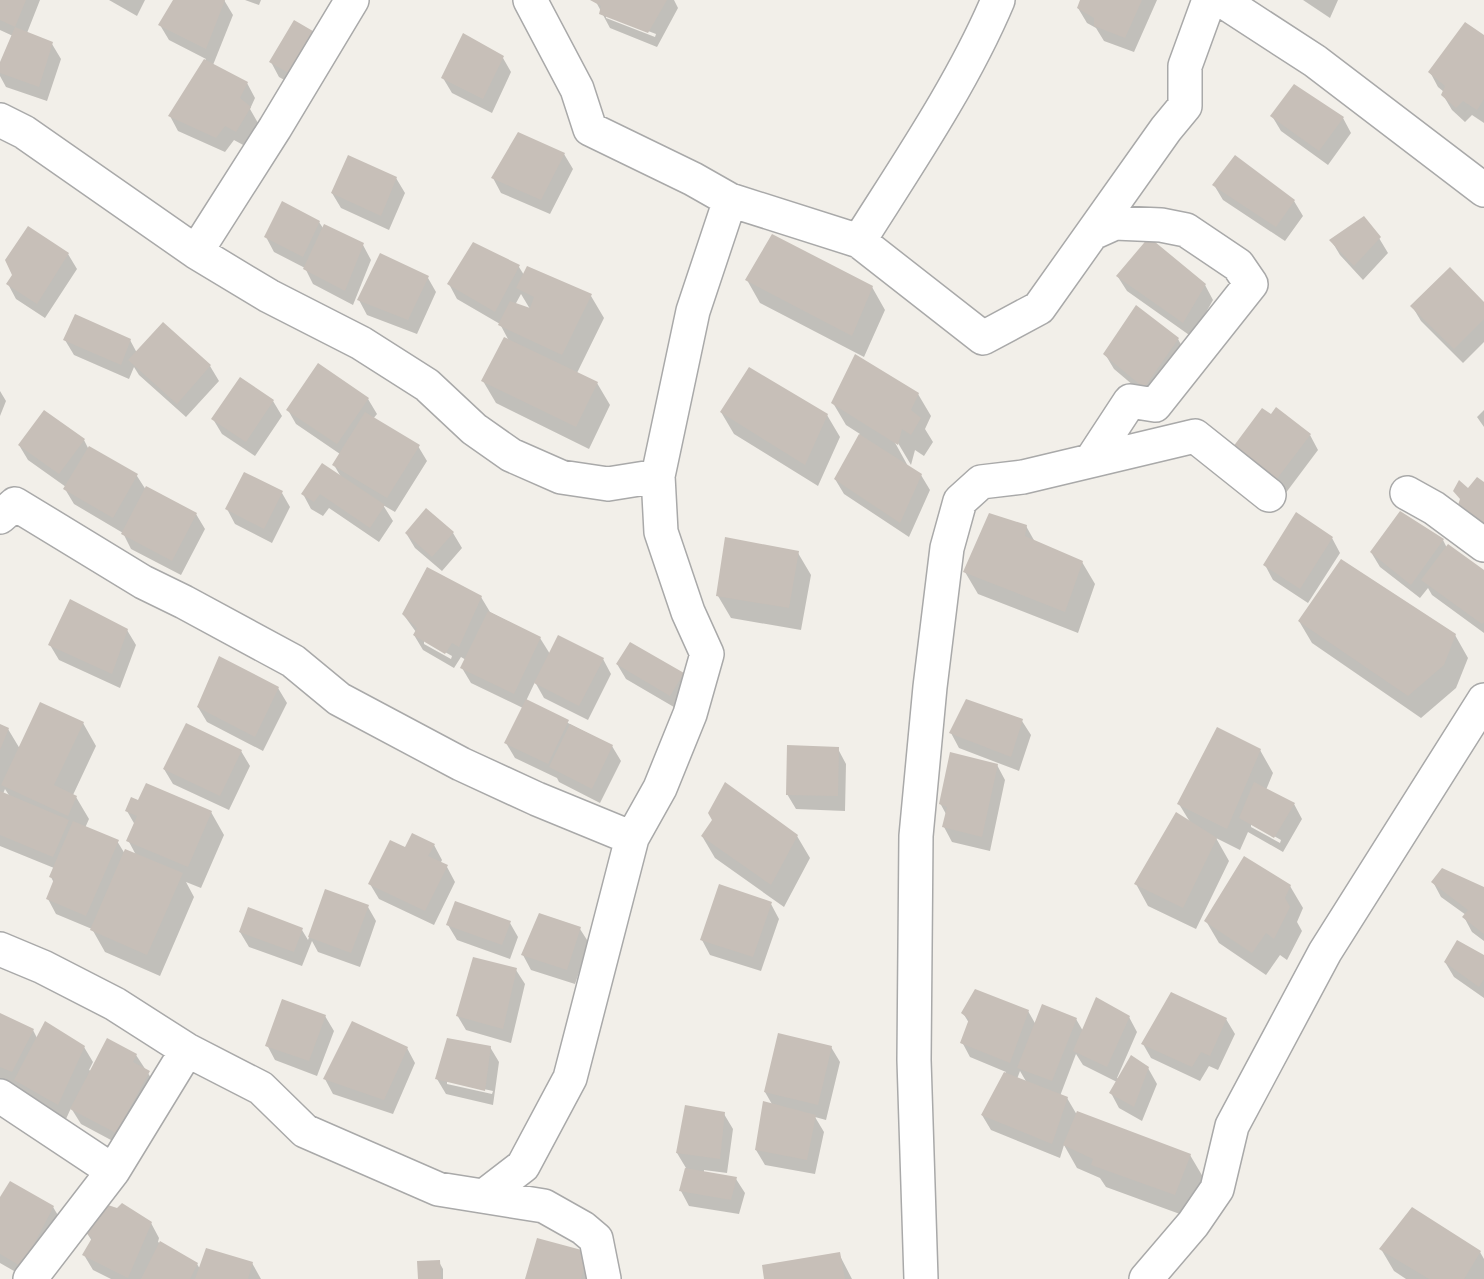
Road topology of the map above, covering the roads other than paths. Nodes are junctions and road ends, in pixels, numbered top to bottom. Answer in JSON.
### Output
{"nodes":[{"id":1,"x":352,"y":0,"type":"edge"},
{"id":2,"x":530,"y":0,"type":"edge"},
{"id":3,"x":998,"y":0,"type":"edge"},
{"id":4,"x":1209,"y":0,"type":"edge"},
{"id":5,"x":1221,"y":0,"type":"edge"},
{"id":6,"x":0,"y":120,"type":"edge"},
{"id":7,"x":1484,"y":190,"type":"edge"},
{"id":8,"x":730,"y":200,"type":"junction"},
{"id":9,"x":1095,"y":232,"type":"junction"},
{"id":10,"x":859,"y":241,"type":"junction"},
{"id":11,"x":195,"y":252,"type":"junction"},
{"id":12,"x":1092,"y":459,"type":"junction"},
{"id":13,"x":658,"y":476,"type":"junction"},
{"id":14,"x":1407,"y":493,"type":"dead end"},
{"id":15,"x":1269,"y":495,"type":"dead end"},
{"id":16,"x":5,"y":506,"type":"edge"},
{"id":17,"x":1484,"y":545,"type":"edge"},
{"id":18,"x":1484,"y":700,"type":"edge"},
{"id":19,"x":632,"y":838,"type":"junction"},
{"id":20,"x":0,"y":949,"type":"edge"},
{"id":21,"x":187,"y":1050,"type":"junction"},
{"id":22,"x":0,"y":1096,"type":"edge"},
{"id":23,"x":112,"y":1171,"type":"junction"},
{"id":24,"x":484,"y":1196,"type":"junction"},
{"id":25,"x":30,"y":1279,"type":"edge"},
{"id":26,"x":604,"y":1279,"type":"edge"},
{"id":27,"x":921,"y":1279,"type":"edge"},
{"id":28,"x":1146,"y":1279,"type":"edge"}],
"edges":[{"from":1,"to":11,"type":"street"},
{"from":2,"to":8,"type":"street"},
{"from":3,"to":10,"type":"street"},
{"from":4,"to":9,"type":"street"},
{"from":5,"to":7,"type":"street"},
{"from":6,"to":11,"type":"street"},
{"from":8,"to":10,"type":"street"},
{"from":8,"to":13,"type":"street"},
{"from":9,"to":10,"type":"street"},
{"from":9,"to":12,"type":"street"},
{"from":11,"to":13,"type":"street"},
{"from":12,"to":15,"type":"street"},
{"from":12,"to":27,"type":"street"},
{"from":13,"to":19,"type":"street"},
{"from":14,"to":17,"type":"street"},
{"from":16,"to":19,"type":"street"},
{"from":18,"to":28,"type":"street"},
{"from":19,"to":24,"type":"street"},
{"from":20,"to":21,"type":"street"},
{"from":21,"to":23,"type":"street"},
{"from":21,"to":24,"type":"street"},
{"from":22,"to":23,"type":"street"},
{"from":23,"to":25,"type":"street"},
{"from":24,"to":26,"type":"street"}]}
